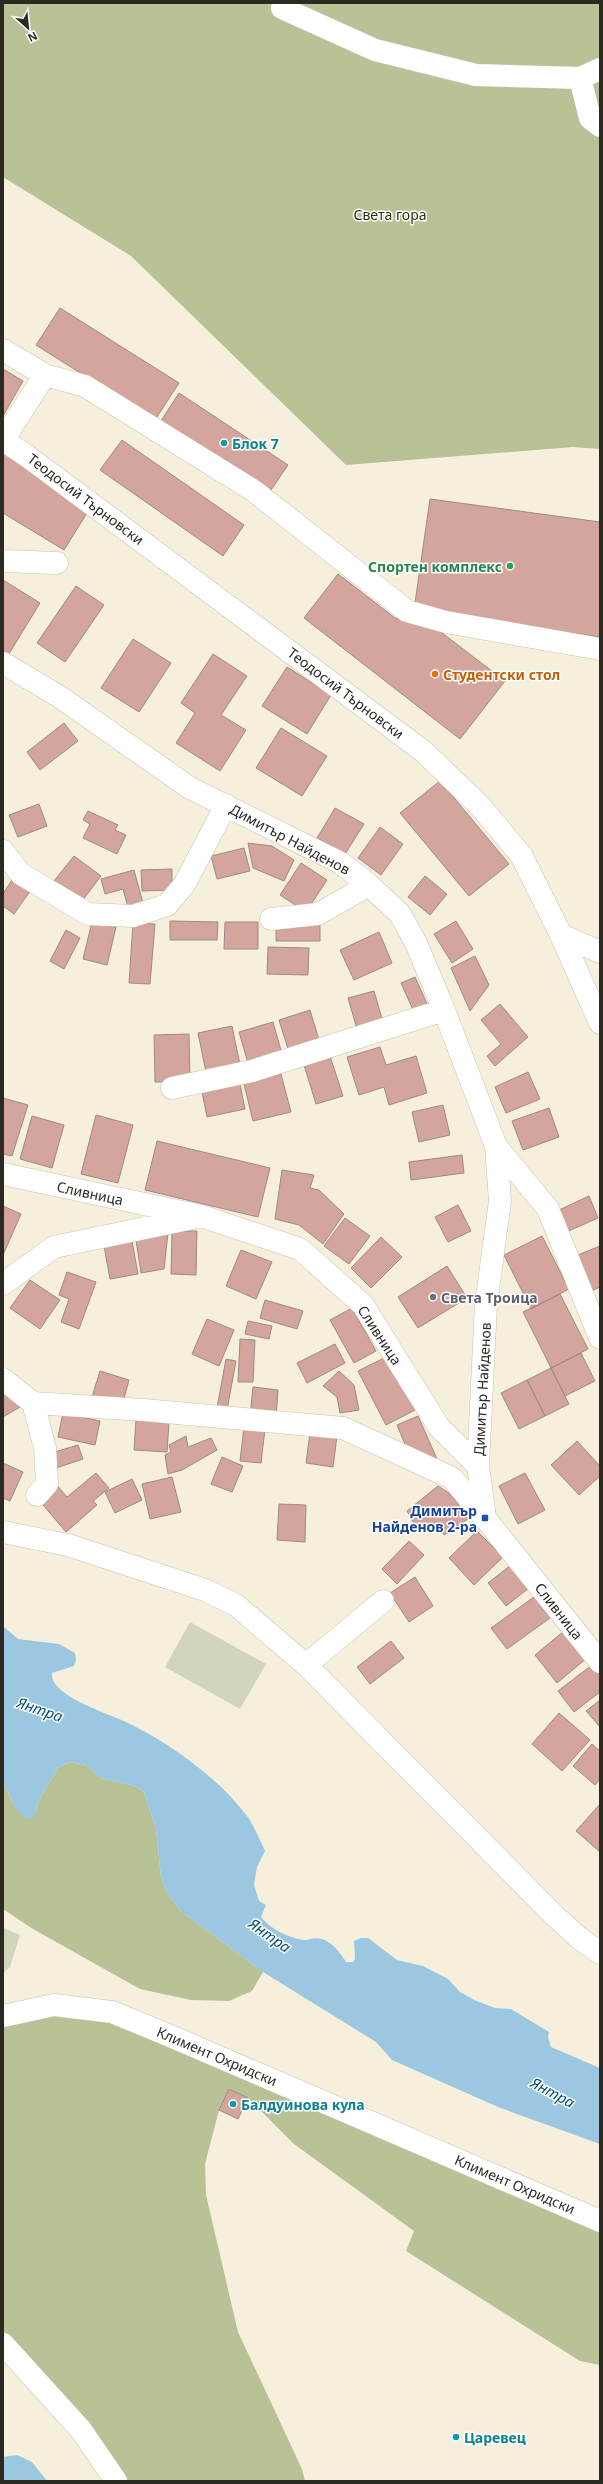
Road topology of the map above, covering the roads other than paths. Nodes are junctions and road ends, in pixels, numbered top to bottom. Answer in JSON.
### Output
{"nodes":[{"id":1,"x":282,"y":8,"type":"dead end"},
{"id":2,"x":600,"y":69,"type":"edge"},
{"id":3,"x":580,"y":78,"type":"junction"},
{"id":4,"x":600,"y":126,"type":"edge"},
{"id":5,"x":3,"y":350,"type":"edge"},
{"id":6,"x":45,"y":375,"type":"junction"},
{"id":7,"x":3,"y":440,"type":"edge"},
{"id":8,"x":3,"y":561,"type":"edge"},
{"id":9,"x":57,"y":563,"type":"dead end"},
{"id":10,"x":600,"y":649,"type":"edge"},
{"id":11,"x":3,"y":663,"type":"edge"},
{"id":12,"x":226,"y":805,"type":"junction"},
{"id":13,"x":3,"y":851,"type":"edge"},
{"id":14,"x":369,"y":885,"type":"junction"},
{"id":15,"x":271,"y":919,"type":"dead end"},
{"id":16,"x":561,"y":935,"type":"junction"},
{"id":17,"x":600,"y":952,"type":"edge"},
{"id":18,"x":444,"y":1010,"type":"junction"},
{"id":19,"x":600,"y":1023,"type":"edge"},
{"id":20,"x":172,"y":1088,"type":"dead end"},
{"id":21,"x":496,"y":1146,"type":"junction"},
{"id":22,"x":3,"y":1174,"type":"edge"},
{"id":23,"x":201,"y":1216,"type":"junction"},
{"id":24,"x":3,"y":1284,"type":"edge"},
{"id":25,"x":600,"y":1338,"type":"edge"},
{"id":26,"x":3,"y":1379,"type":"edge"},
{"id":27,"x":33,"y":1403,"type":"junction"},
{"id":28,"x":478,"y":1466,"type":"junction"},
{"id":29,"x":37,"y":1494,"type":"dead end"},
{"id":30,"x":485,"y":1518,"type":"junction"},
{"id":31,"x":3,"y":1532,"type":"edge"},
{"id":32,"x":383,"y":1600,"type":"dead end"},
{"id":33,"x":600,"y":1662,"type":"edge"},
{"id":34,"x":306,"y":1665,"type":"junction"},
{"id":35,"x":600,"y":1953,"type":"edge"},
{"id":36,"x":3,"y":2016,"type":"edge"},
{"id":37,"x":600,"y":2221,"type":"edge"},
{"id":38,"x":3,"y":2344,"type":"edge"},
{"id":39,"x":116,"y":2481,"type":"edge"}],
"edges":[{"from":1,"to":3,"type":"street"},
{"from":2,"to":3,"type":"street"},
{"from":3,"to":4,"type":"street"},
{"from":5,"to":6,"type":"street"},
{"from":6,"to":7,"type":"street"},
{"from":6,"to":10,"type":"street"},
{"from":7,"to":16,"type":"street","name":"Теодосий Търновски"},
{"from":8,"to":9,"type":"street"},
{"from":11,"to":12,"type":"street","name":"Димитър Найденов"},
{"from":12,"to":13,"type":"street"},
{"from":12,"to":14,"type":"street","name":"Димитър Найденов"},
{"from":14,"to":15,"type":"street"},
{"from":14,"to":18,"type":"street","name":"Димитър Найденов"},
{"from":16,"to":17,"type":"street"},
{"from":16,"to":19,"type":"street","name":"Теодосий Търновски"},
{"from":18,"to":20,"type":"street"},
{"from":18,"to":21,"type":"street","name":"Димитър Найденов"},
{"from":21,"to":25,"type":"street","name":"Димитър Найденов"},
{"from":21,"to":28,"type":"street","name":"Димитър Найденов"},
{"from":22,"to":23,"type":"street","name":"Сливница"},
{"from":23,"to":24,"type":"street"},
{"from":23,"to":28,"type":"street","name":"Сливница"},
{"from":26,"to":27,"type":"street"},
{"from":27,"to":29,"type":"street"},
{"from":27,"to":30,"type":"street","name":"Сливница"},
{"from":28,"to":30,"type":"street"},
{"from":30,"to":33,"type":"street","name":"Сливница"},
{"from":31,"to":34,"type":"street"},
{"from":32,"to":34,"type":"street"},
{"from":34,"to":35,"type":"street"},
{"from":36,"to":37,"type":"street","name":"Климент Охридски"},
{"from":38,"to":39,"type":"street"}]}
